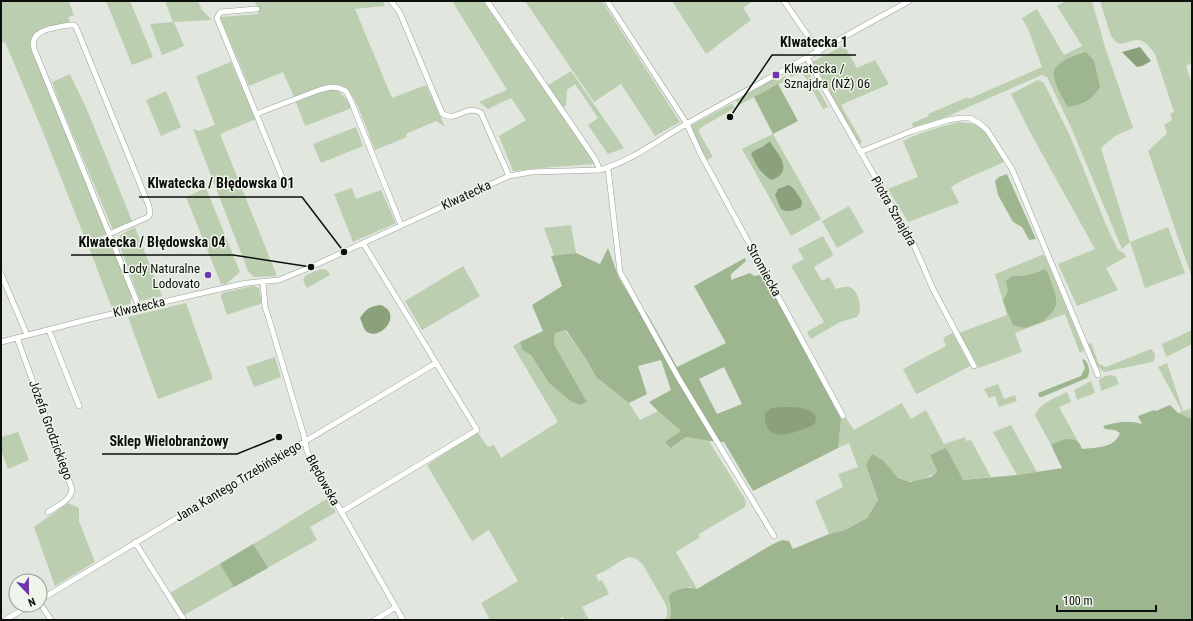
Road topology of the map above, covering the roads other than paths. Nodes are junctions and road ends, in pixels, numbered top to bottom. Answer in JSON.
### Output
{"nodes":[{"id":1,"x":391,"y":1,"type":"edge"},
{"id":2,"x":486,"y":1,"type":"edge"},
{"id":3,"x":607,"y":1,"type":"edge"},
{"id":4,"x":784,"y":1,"type":"edge"},
{"id":5,"x":909,"y":1,"type":"edge"},
{"id":6,"x":257,"y":9,"type":"dead end"},
{"id":7,"x":819,"y":52,"type":"junction"},
{"id":8,"x":807,"y":58,"type":"junction"},
{"id":9,"x":256,"y":114,"type":"junction"},
{"id":10,"x":687,"y":124,"type":"junction"},
{"id":11,"x":860,"y":152,"type":"junction"},
{"id":12,"x":608,"y":168,"type":"junction"},
{"id":13,"x":600,"y":170,"type":"junction"},
{"id":14,"x":509,"y":176,"type":"junction"},
{"id":15,"x":286,"y":187,"type":"dead end"},
{"id":16,"x":401,"y":225,"type":"junction"},
{"id":17,"x":109,"y":234,"type":"junction"},
{"id":18,"x":363,"y":243,"type":"junction"},
{"id":19,"x":1,"y":274,"type":"edge"},
{"id":20,"x":262,"y":282,"type":"junction"},
{"id":21,"x":139,"y":307,"type":"junction"},
{"id":22,"x":49,"y":330,"type":"junction"},
{"id":23,"x":27,"y":335,"type":"junction"},
{"id":24,"x":17,"y":338,"type":"junction"},
{"id":25,"x":1,"y":342,"type":"edge"},
{"id":26,"x":436,"y":363,"type":"junction"},
{"id":27,"x":974,"y":366,"type":"dead end"},
{"id":28,"x":1098,"y":375,"type":"dead end"},
{"id":29,"x":79,"y":406,"type":"dead end"},
{"id":30,"x":843,"y":416,"type":"dead end"},
{"id":31,"x":305,"y":440,"type":"junction"},
{"id":32,"x":48,"y":512,"type":"dead end"},
{"id":33,"x":341,"y":512,"type":"junction"},
{"id":34,"x":774,"y":536,"type":"dead end"},
{"id":35,"x":135,"y":542,"type":"junction"},
{"id":36,"x":48,"y":596,"type":"edge"},
{"id":37,"x":396,"y":608,"type":"junction"},
{"id":38,"x":18,"y":613,"type":"edge"},
{"id":39,"x":6,"y":620,"type":"edge"},
{"id":40,"x":184,"y":620,"type":"edge"},
{"id":41,"x":375,"y":620,"type":"edge"},
{"id":42,"x":403,"y":620,"type":"edge"}],
"edges":[{"from":1,"to":14,"type":"street"},
{"from":2,"to":13,"type":"street"},
{"from":3,"to":10,"type":"street","name":"Stromiecka"},
{"from":4,"to":7,"type":"street"},
{"from":5,"to":7,"type":"street","name":"Klwatecka"},
{"from":6,"to":9,"type":"street"},
{"from":7,"to":8,"type":"street","name":"Klwatecka"},
{"from":8,"to":10,"type":"street","name":"Klwatecka"},
{"from":8,"to":11,"type":"street","name":"Piotra Sznajdra"},
{"from":9,"to":15,"type":"street"},
{"from":9,"to":16,"type":"street"},
{"from":10,"to":12,"type":"street","name":"Klwatecka"},
{"from":10,"to":30,"type":"street","name":"Stromiecka"},
{"from":11,"to":27,"type":"street","name":"Piotra Sznajdra"},
{"from":11,"to":28,"type":"street"},
{"from":12,"to":13,"type":"street","name":"Klwatecka"},
{"from":12,"to":34,"type":"street"},
{"from":13,"to":14,"type":"street","name":"Klwatecka"},
{"from":14,"to":16,"type":"street","name":"Klwatecka"},
{"from":16,"to":18,"type":"street","name":"Klwatecka"},
{"from":17,"to":17,"type":"street"},
{"from":17,"to":21,"type":"street"},
{"from":18,"to":20,"type":"street","name":"Klwatecka"},
{"from":18,"to":26,"type":"street"},
{"from":19,"to":23,"type":"street"},
{"from":20,"to":21,"type":"street","name":"Klwatecka"},
{"from":20,"to":31,"type":"street","name":"Błędowska"},
{"from":21,"to":22,"type":"street","name":"Klwatecka"},
{"from":22,"to":23,"type":"street","name":"Klwatecka"},
{"from":22,"to":29,"type":"street"},
{"from":23,"to":24,"type":"street","name":"Klwatecka"},
{"from":24,"to":25,"type":"street","name":"Klwatecka"},
{"from":24,"to":32,"type":"street","name":"Józefa Grodzickiego"},
{"from":26,"to":31,"type":"street","name":"Jana Kantego Trzebińskiego"},
{"from":26,"to":33,"type":"street"},
{"from":31,"to":33,"type":"street","name":"Błędowska"},
{"from":31,"to":35,"type":"street","name":"Jana Kantego Trzebińskiego"},
{"from":33,"to":37,"type":"street","name":"Błędowska"},
{"from":35,"to":36,"type":"street","name":"Jana Kantego Trzebińskiego"},
{"from":35,"to":40,"type":"street"},
{"from":37,"to":41,"type":"street"},
{"from":37,"to":42,"type":"street","name":"Błędowska"},
{"from":38,"to":39,"type":"street"}]}
